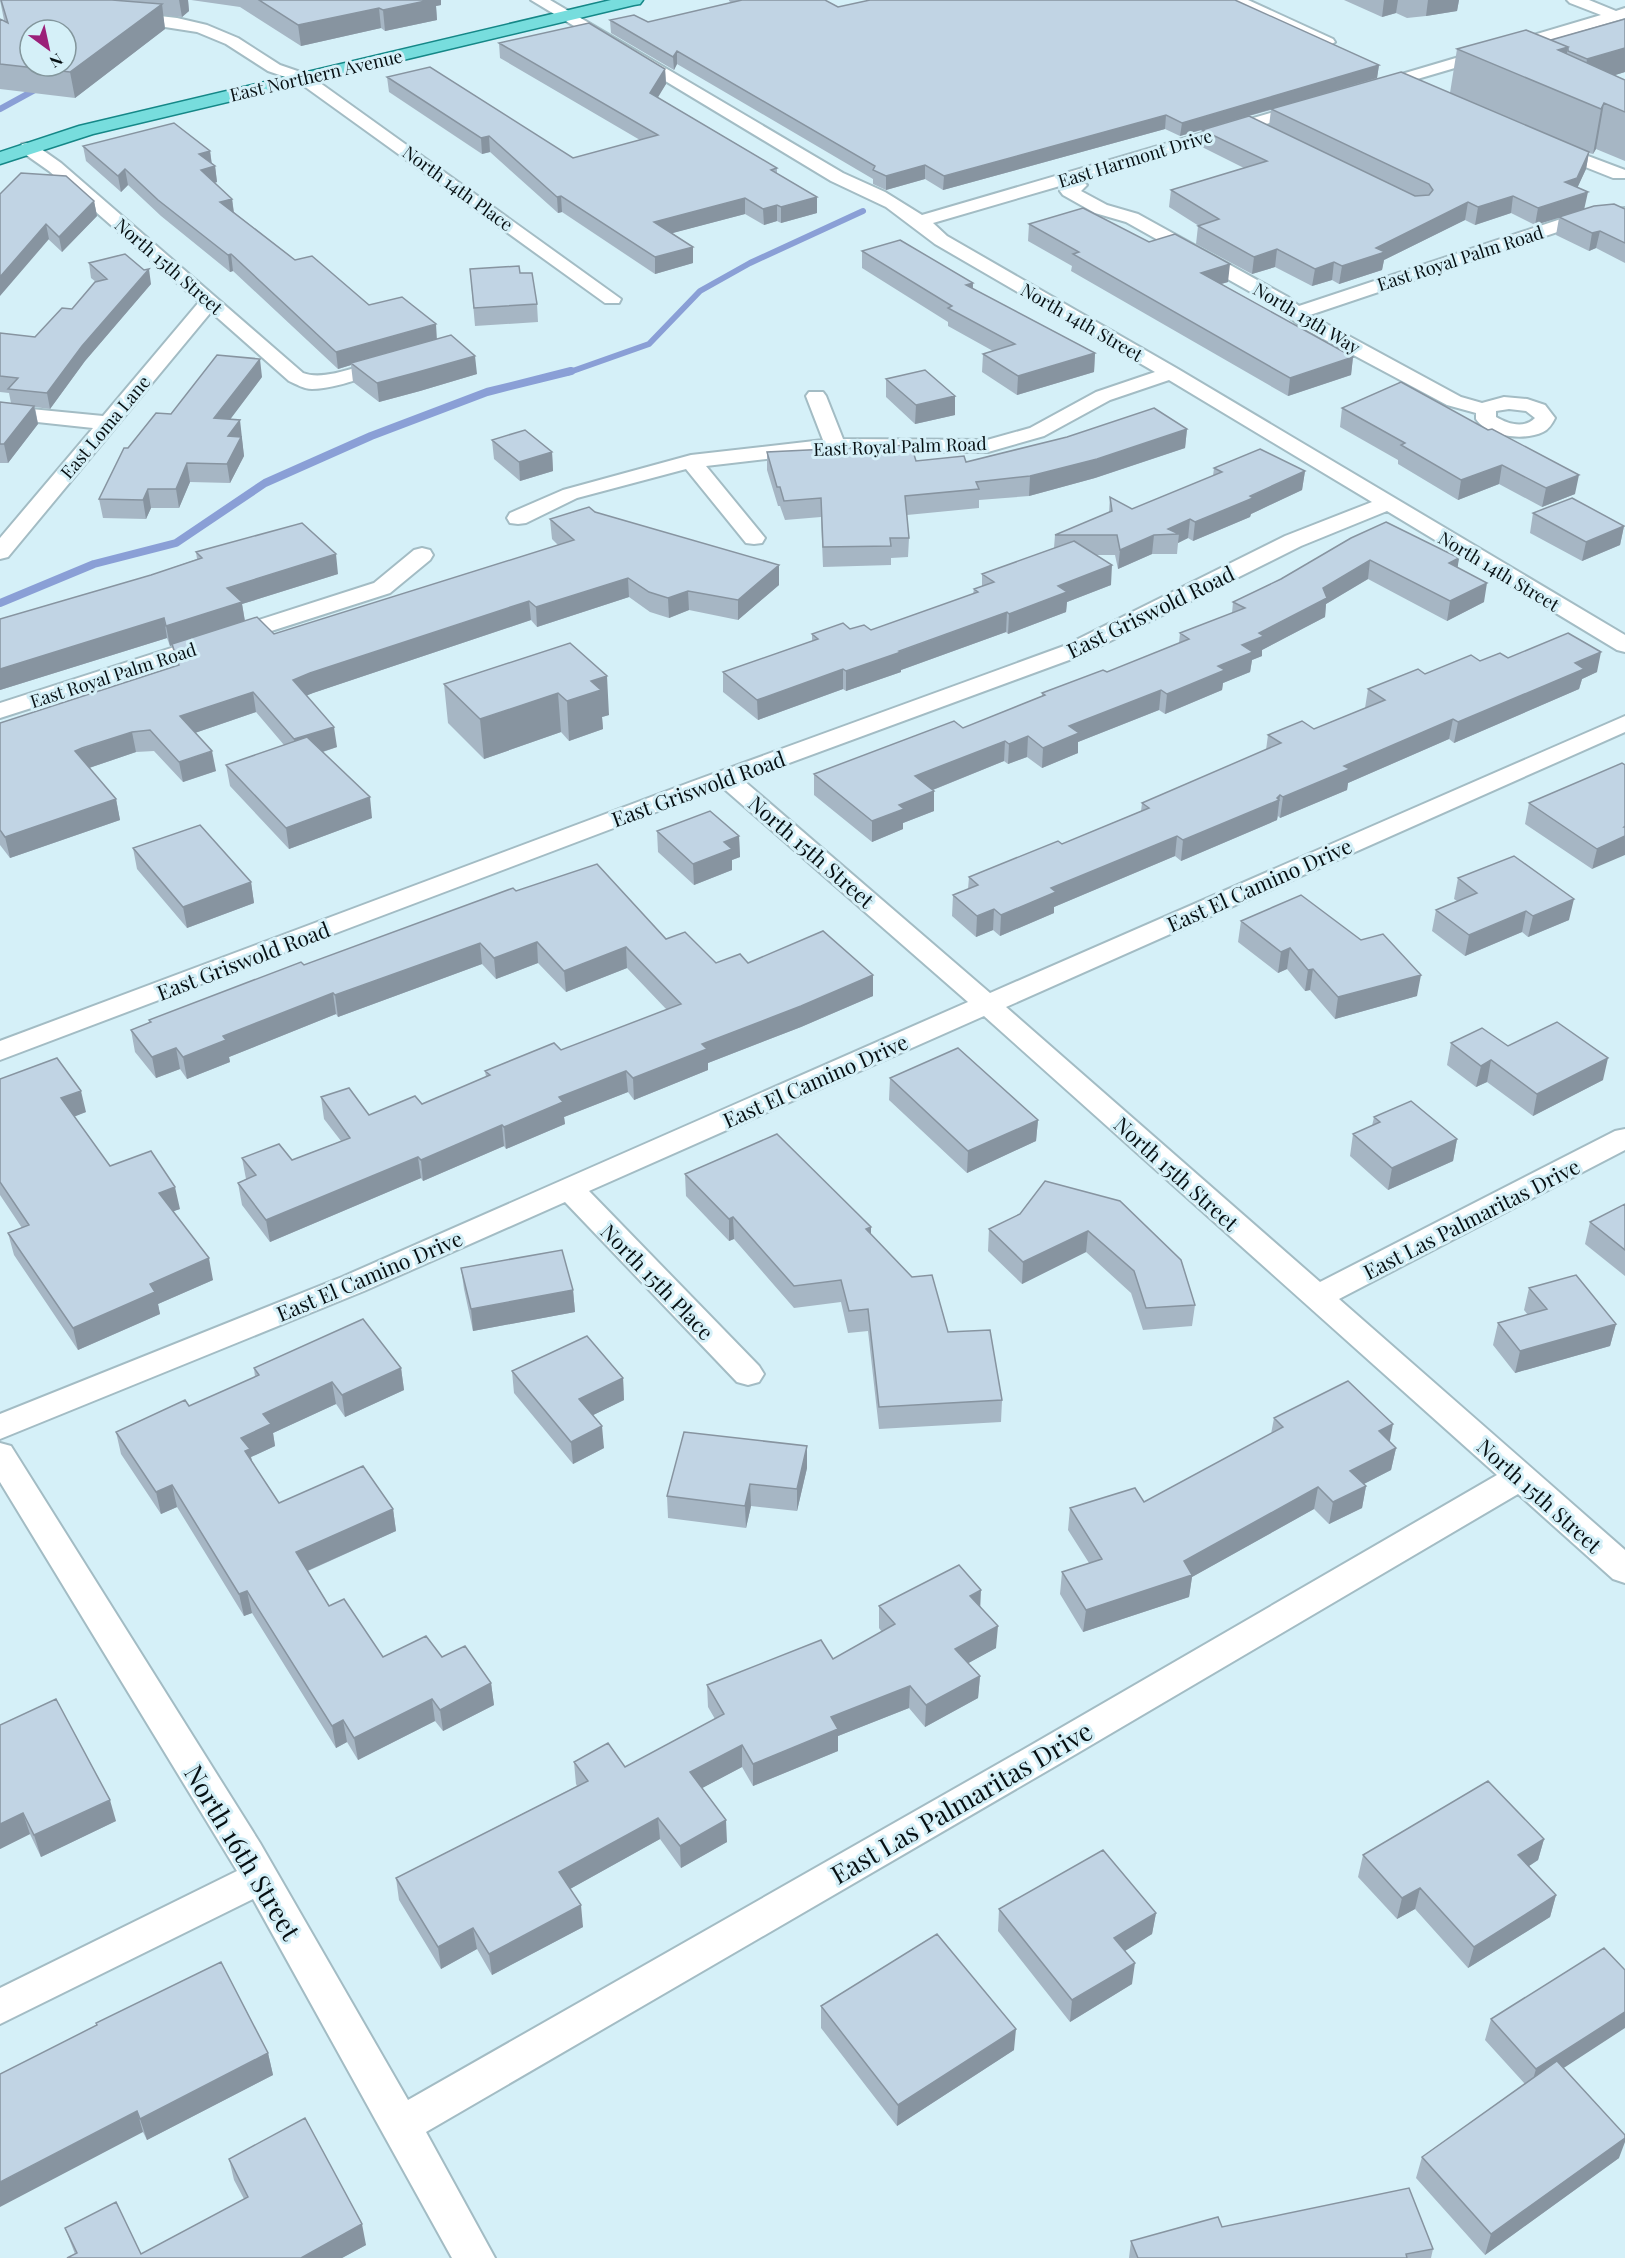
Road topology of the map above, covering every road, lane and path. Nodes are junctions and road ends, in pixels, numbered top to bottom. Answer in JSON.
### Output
{"nodes":[{"id":1,"x":539,"y":0,"type":"edge"},
{"id":2,"x":634,"y":0,"type":"edge"},
{"id":3,"x":1236,"y":0,"type":"edge"},
{"id":4,"x":1575,"y":0,"type":"edge"},
{"id":5,"x":110,"y":12,"type":"edge"},
{"id":6,"x":135,"y":14,"type":"junction"},
{"id":7,"x":1620,"y":14,"type":"edge"},
{"id":8,"x":568,"y":16,"type":"junction"},
{"id":9,"x":268,"y":45,"type":"dead end"},
{"id":10,"x":1345,"y":50,"type":"edge"},
{"id":11,"x":1489,"y":53,"type":"junction"},
{"id":12,"x":285,"y":56,"type":"dead end"},
{"id":13,"x":1512,"y":63,"type":"edge"},
{"id":14,"x":1382,"y":67,"type":"dead end"},
{"id":15,"x":303,"y":78,"type":"junction"},
{"id":16,"x":1404,"y":78,"type":"junction"},
{"id":17,"x":1429,"y":89,"type":"edge"},
{"id":18,"x":1357,"y":92,"type":"edge"},
{"id":19,"x":1319,"y":104,"type":"edge"},
{"id":20,"x":1249,"y":125,"type":"junction"},
{"id":21,"x":1275,"y":137,"type":"edge"},
{"id":22,"x":1535,"y":140,"type":"edge"},
{"id":23,"x":28,"y":148,"type":"junction"},
{"id":24,"x":0,"y":158,"type":"edge"},
{"id":25,"x":1619,"y":174,"type":"dead end"},
{"id":26,"x":1072,"y":182,"type":"junction"},
{"id":27,"x":1625,"y":213,"type":"edge"},
{"id":28,"x":1132,"y":218,"type":"junction"},
{"id":29,"x":922,"y":221,"type":"junction"},
{"id":30,"x":612,"y":299,"type":"dead end"},
{"id":31,"x":210,"y":301,"type":"junction"},
{"id":32,"x":1296,"y":313,"type":"junction"},
{"id":33,"x":411,"y":357,"type":"edge"},
{"id":34,"x":1171,"y":373,"type":"junction"},
{"id":35,"x":816,"y":396,"type":"dead end"},
{"id":36,"x":1486,"y":410,"type":"dead end"},
{"id":37,"x":0,"y":412,"type":"edge"},
{"id":38,"x":108,"y":423,"type":"junction"},
{"id":39,"x":835,"y":445,"type":"junction"},
{"id":40,"x":692,"y":461,"type":"junction"},
{"id":41,"x":1386,"y":504,"type":"junction"},
{"id":42,"x":518,"y":518,"type":"dead end"},
{"id":43,"x":754,"y":538,"type":"dead end"},
{"id":44,"x":0,"y":552,"type":"edge"},
{"id":45,"x":422,"y":555,"type":"dead end"},
{"id":46,"x":1625,"y":645,"type":"edge"},
{"id":47,"x":0,"y":711,"type":"edge"},
{"id":48,"x":1625,"y":723,"type":"edge"},
{"id":49,"x":726,"y":778,"type":"junction"},
{"id":50,"x":986,"y":1004,"type":"junction"},
{"id":51,"x":0,"y":1051,"type":"edge"},
{"id":52,"x":1625,"y":1138,"type":"edge"},
{"id":53,"x":569,"y":1188,"type":"junction"},
{"id":54,"x":1317,"y":1297,"type":"junction"},
{"id":55,"x":748,"y":1374,"type":"dead end"},
{"id":56,"x":0,"y":1427,"type":"edge"},
{"id":57,"x":0,"y":1455,"type":"edge"},
{"id":58,"x":1520,"y":1477,"type":"junction"},
{"id":59,"x":1625,"y":1570,"type":"edge"},
{"id":60,"x":259,"y":1878,"type":"junction"},
{"id":61,"x":0,"y":2007,"type":"edge"},
{"id":62,"x":401,"y":2126,"type":"junction"},
{"id":63,"x":474,"y":2258,"type":"edge"}],
"edges":[{"from":1,"to":8,"type":"street","name":"North 14th Street"},
{"from":2,"to":8,"type":"main road","name":"East Northern Avenue"},
{"from":3,"to":10,"type":"street"},
{"from":4,"to":7,"type":"street"},
{"from":5,"to":6,"type":"street","name":"North 14th Place"},
{"from":6,"to":9,"type":"street","name":"North 14th Place"},
{"from":6,"to":15,"type":"street","name":"North 14th Place"},
{"from":7,"to":11,"type":"street"},
{"from":8,"to":15,"type":"main road","name":"East Northern Avenue"},
{"from":8,"to":29,"type":"street","name":"North 14th Street"},
{"from":11,"to":13,"type":"street"},
{"from":11,"to":16,"type":"street"},
{"from":12,"to":15,"type":"street","name":"North 14th Place"},
{"from":14,"to":16,"type":"street"},
{"from":15,"to":23,"type":"main road","name":"East Northern Avenue"},
{"from":15,"to":30,"type":"street","name":"North 14th Place"},
{"from":16,"to":17,"type":"street"},
{"from":16,"to":18,"type":"street"},
{"from":19,"to":20,"type":"street","name":"East Harmont Drive"},
{"from":20,"to":21,"type":"street"},
{"from":20,"to":26,"type":"street","name":"East Harmont Drive"},
{"from":22,"to":25,"type":"street"},
{"from":23,"to":24,"type":"main road","name":"East Northern Avenue"},
{"from":23,"to":31,"type":"street","name":"North 15th Street"},
{"from":26,"to":28,"type":"street","name":"North 13th Way"},
{"from":26,"to":28,"type":"street","name":"North 13th Way"},
{"from":26,"to":29,"type":"street","name":"East Harmont Drive"},
{"from":27,"to":32,"type":"street","name":"East Royal Palm Road"},
{"from":28,"to":32,"type":"street","name":"North 13th Way"},
{"from":29,"to":34,"type":"street","name":"North 14th Street"},
{"from":31,"to":33,"type":"street","name":"North 15th Street"},
{"from":31,"to":38,"type":"street","name":"East Loma Lane"},
{"from":32,"to":36,"type":"street","name":"North 13th Way"},
{"from":34,"to":39,"type":"street","name":"East Royal Palm Road"},
{"from":34,"to":41,"type":"street","name":"North 14th Street"},
{"from":35,"to":39,"type":"street"},
{"from":37,"to":38,"type":"street"},
{"from":38,"to":44,"type":"street","name":"East Loma Lane"},
{"from":39,"to":40,"type":"street","name":"East Royal Palm Road"},
{"from":40,"to":42,"type":"street","name":"East Royal Palm Road"},
{"from":40,"to":43,"type":"street"},
{"from":41,"to":46,"type":"street","name":"North 14th Street"},
{"from":41,"to":49,"type":"street","name":"East Griswold Road"},
{"from":45,"to":47,"type":"street","name":"East Royal Palm Road"},
{"from":48,"to":50,"type":"street","name":"East El Camino Drive"},
{"from":49,"to":50,"type":"street","name":"North 15th Street"},
{"from":49,"to":51,"type":"street","name":"East Griswold Road"},
{"from":50,"to":53,"type":"street","name":"East El Camino Drive"},
{"from":50,"to":54,"type":"street","name":"North 15th Street"},
{"from":52,"to":54,"type":"street","name":"East Las Palmaritas Drive"},
{"from":53,"to":55,"type":"street","name":"North 15th Place"},
{"from":53,"to":56,"type":"street","name":"East El Camino Drive"},
{"from":54,"to":58,"type":"street","name":"North 15th Street"},
{"from":57,"to":60,"type":"street","name":"North 16th Street"},
{"from":58,"to":59,"type":"street","name":"North 15th Street"},
{"from":58,"to":62,"type":"street","name":"East Las Palmaritas Drive"},
{"from":60,"to":61,"type":"street"},
{"from":60,"to":62,"type":"street","name":"North 16th Street"},
{"from":62,"to":63,"type":"street","name":"North 16th Street"}]}
